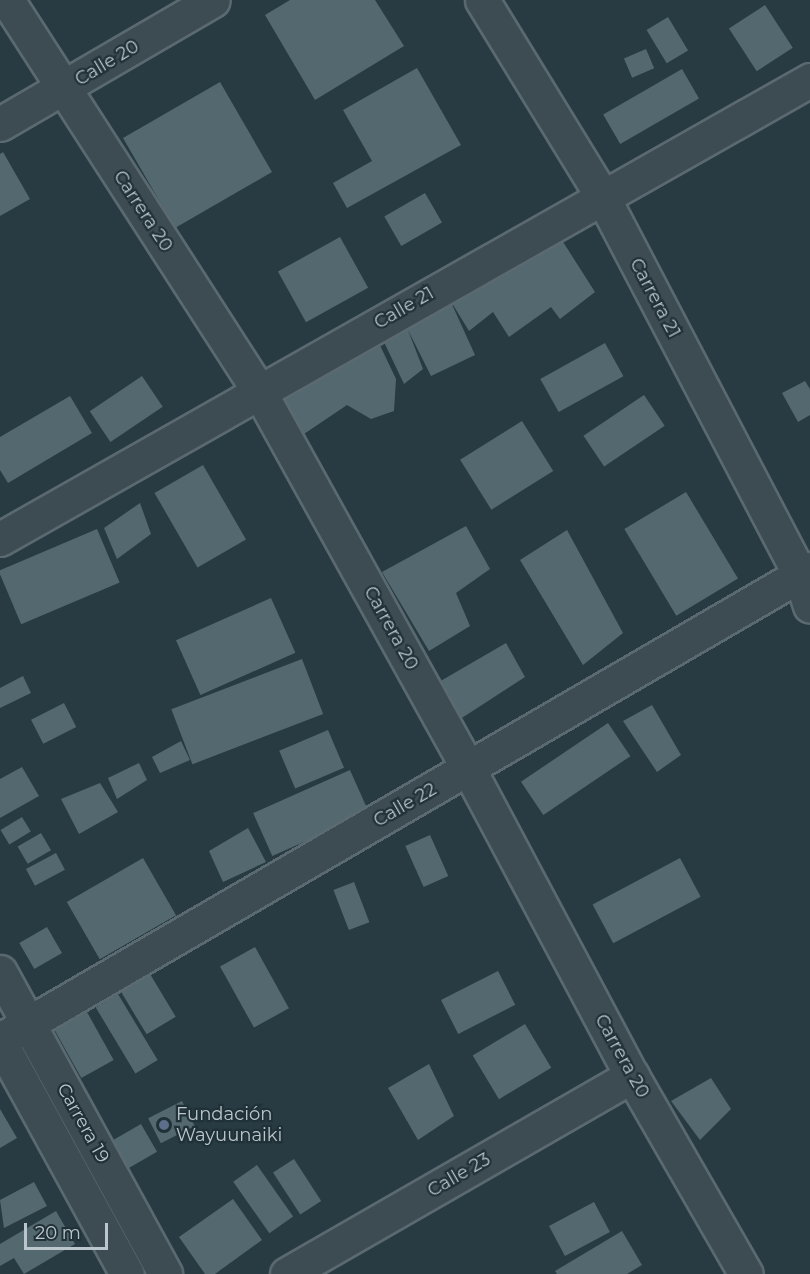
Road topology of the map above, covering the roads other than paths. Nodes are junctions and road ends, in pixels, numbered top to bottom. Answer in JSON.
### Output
{"nodes":[{"id":1,"x":7,"y":0,"type":"edge"},
{"id":2,"x":213,"y":0,"type":"edge"},
{"id":3,"x":482,"y":0,"type":"edge"},
{"id":4,"x":810,"y":80,"type":"edge"},
{"id":5,"x":64,"y":89,"type":"junction"},
{"id":6,"x":0,"y":124,"type":"edge"},
{"id":7,"x":602,"y":196,"type":"junction"},
{"id":8,"x":259,"y":391,"type":"junction"},
{"id":9,"x":0,"y":539,"type":"edge"},
{"id":10,"x":807,"y":583,"type":"edge"},
{"id":11,"x":468,"y":768,"type":"junction"},
{"id":12,"x":0,"y":972,"type":"edge"},
{"id":13,"x":28,"y":1024,"type":"junction"},
{"id":14,"x":0,"y":1041,"type":"edge"},
{"id":15,"x":632,"y":1076,"type":"junction"},
{"id":16,"x":127,"y":1274,"type":"edge"},
{"id":17,"x":165,"y":1274,"type":"edge"},
{"id":18,"x":287,"y":1274,"type":"edge"},
{"id":19,"x":746,"y":1274,"type":"edge"}],
"edges":[{"from":1,"to":5,"type":"street","name":"Carrera 20"},
{"from":2,"to":5,"type":"street","name":"Calle 20"},
{"from":3,"to":7,"type":"street","name":"Carrera 21"},
{"from":4,"to":7,"type":"street","name":"Calle 21"},
{"from":5,"to":6,"type":"street","name":"Calle 20"},
{"from":5,"to":8,"type":"street","name":"Carrera 20"},
{"from":7,"to":8,"type":"street","name":"Calle 21"},
{"from":7,"to":10,"type":"street","name":"Carrera 21"},
{"from":8,"to":9,"type":"street","name":"Calle 21"},
{"from":8,"to":11,"type":"street","name":"Carrera 20"},
{"from":10,"to":11,"type":"street","name":"Calle 22"},
{"from":11,"to":13,"type":"street","name":"Calle 22"},
{"from":11,"to":15,"type":"street","name":"Carrera 20"},
{"from":12,"to":13,"type":"street","name":"Carrera 19"},
{"from":13,"to":14,"type":"street","name":"Calle 22"},
{"from":13,"to":17,"type":"street","name":"Carrera 19"},
{"from":14,"to":16,"type":"street","name":"Carrera 19"},
{"from":15,"to":18,"type":"street","name":"Calle 23"},
{"from":15,"to":19,"type":"street","name":"Carrera 20"}]}
